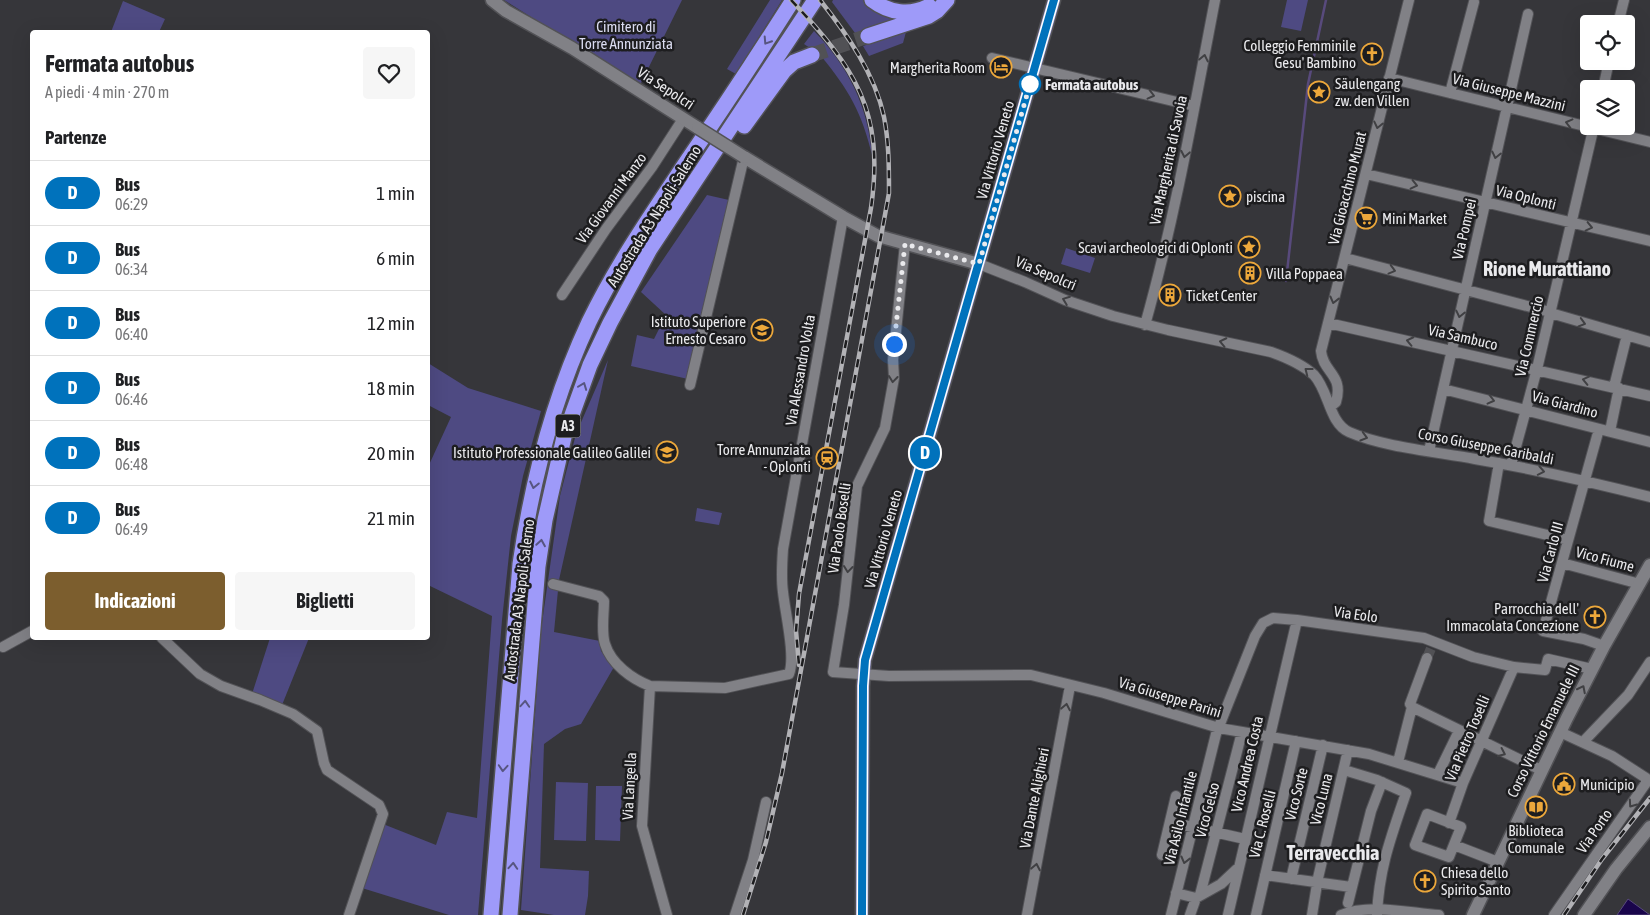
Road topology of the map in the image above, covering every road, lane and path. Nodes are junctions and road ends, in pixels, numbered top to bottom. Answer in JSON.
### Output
{"nodes":[{"id":1,"x":492,"y":0,"type":"edge"},
{"id":2,"x":793,"y":0,"type":"edge"},
{"id":3,"x":815,"y":0,"type":"edge"},
{"id":4,"x":872,"y":0,"type":"edge"},
{"id":5,"x":937,"y":0,"type":"edge"},
{"id":6,"x":947,"y":0,"type":"edge"},
{"id":7,"x":1054,"y":0,"type":"edge"},
{"id":8,"x":1215,"y":0,"type":"edge"},
{"id":9,"x":1409,"y":0,"type":"edge"},
{"id":10,"x":1624,"y":0,"type":"edge"},
{"id":11,"x":1474,"y":2,"type":"dead end"},
{"id":12,"x":1528,"y":14,"type":"dead end"},
{"id":13,"x":1620,"y":15,"type":"edge"},
{"id":14,"x":868,"y":36,"type":"tunnel mouth"},
{"id":15,"x":812,"y":55,"type":"tunnel mouth"},
{"id":16,"x":992,"y":58,"type":"dead end"},
{"id":17,"x":1035,"y":66,"type":"junction"},
{"id":18,"x":1390,"y":78,"type":"junction"},
{"id":19,"x":1450,"y":93,"type":"junction"},
{"id":20,"x":1194,"y":106,"type":"junction"},
{"id":21,"x":1507,"y":108,"type":"junction"},
{"id":22,"x":683,"y":119,"type":"junction"},
{"id":23,"x":1580,"y":125,"type":"edge"},
{"id":24,"x":1591,"y":135,"type":"edge"},
{"id":25,"x":1622,"y":135,"type":"edge"},
{"id":26,"x":1650,"y":142,"type":"edge"},
{"id":27,"x":744,"y":157,"type":"junction"},
{"id":28,"x":1366,"y":174,"type":"junction"},
{"id":29,"x":1486,"y":202,"type":"junction"},
{"id":30,"x":843,"y":217,"type":"junction"},
{"id":31,"x":1570,"y":223,"type":"junction"},
{"id":32,"x":666,"y":225,"type":"junction"},
{"id":33,"x":1650,"y":241,"type":"edge"},
{"id":34,"x":905,"y":244,"type":"junction"},
{"id":35,"x":1345,"y":258,"type":"junction"},
{"id":36,"x":979,"y":264,"type":"junction"},
{"id":37,"x":1466,"y":290,"type":"junction"},
{"id":38,"x":562,"y":295,"type":"dead end"},
{"id":39,"x":1550,"y":312,"type":"junction"},
{"id":40,"x":1328,"y":323,"type":"junction"},
{"id":41,"x":1145,"y":325,"type":"junction"},
{"id":42,"x":1626,"y":335,"type":"junction"},
{"id":43,"x":1650,"y":342,"type":"edge"},
{"id":44,"x":1452,"y":350,"type":"junction"},
{"id":45,"x":1537,"y":369,"type":"junction"},
{"id":46,"x":690,"y":384,"type":"dead end"},
{"id":47,"x":1616,"y":388,"type":"junction"},
{"id":48,"x":1443,"y":389,"type":"junction"},
{"id":49,"x":1650,"y":396,"type":"edge"},
{"id":50,"x":1331,"y":406,"type":"junction"},
{"id":51,"x":1526,"y":409,"type":"junction"},
{"id":52,"x":1605,"y":430,"type":"junction"},
{"id":53,"x":1650,"y":442,"type":"edge"},
{"id":54,"x":1428,"y":451,"type":"junction"},
{"id":55,"x":1499,"y":463,"type":"junction"},
{"id":56,"x":1511,"y":465,"type":"junction"},
{"id":57,"x":1585,"y":480,"type":"junction"},
{"id":58,"x":1650,"y":497,"type":"edge"},
{"id":59,"x":1568,"y":540,"type":"junction"},
{"id":60,"x":1562,"y":563,"type":"junction"},
{"id":61,"x":1649,"y":568,"type":"edge"},
{"id":62,"x":552,"y":584,"type":"dead end"},
{"id":63,"x":1640,"y":584,"type":"junction"},
{"id":64,"x":1273,"y":618,"type":"joint"},
{"id":65,"x":1297,"y":620,"type":"junction"},
{"id":66,"x":30,"y":632,"type":"edge"},
{"id":67,"x":164,"y":640,"type":"edge"},
{"id":68,"x":1604,"y":646,"type":"junction"},
{"id":69,"x":3,"y":647,"type":"dead end"},
{"id":70,"x":1427,"y":658,"type":"tunnel mouth"},
{"id":71,"x":1650,"y":662,"type":"edge"},
{"id":72,"x":1514,"y":667,"type":"junction"},
{"id":73,"x":1592,"y":669,"type":"junction"},
{"id":74,"x":832,"y":672,"type":"joint"},
{"id":75,"x":864,"y":675,"type":"junction"},
{"id":76,"x":650,"y":686,"type":"junction"},
{"id":77,"x":1070,"y":686,"type":"junction"},
{"id":78,"x":1412,"y":707,"type":"junction"},
{"id":79,"x":1219,"y":728,"type":"junction"},
{"id":80,"x":1458,"y":731,"type":"junction"},
{"id":81,"x":1242,"y":732,"type":"junction"},
{"id":82,"x":1560,"y":732,"type":"junction"},
{"id":83,"x":1269,"y":736,"type":"junction"},
{"id":84,"x":1296,"y":741,"type":"junction"},
{"id":85,"x":1583,"y":742,"type":"junction"},
{"id":86,"x":1482,"y":743,"type":"junction"},
{"id":87,"x":1323,"y":745,"type":"junction"},
{"id":88,"x":1348,"y":750,"type":"junction"},
{"id":89,"x":1398,"y":762,"type":"junction"},
{"id":90,"x":1344,"y":770,"type":"junction"},
{"id":91,"x":1541,"y":770,"type":"junction"},
{"id":92,"x":1438,"y":774,"type":"junction"},
{"id":93,"x":1382,"y":782,"type":"junction"},
{"id":94,"x":1463,"y":783,"type":"junction"},
{"id":95,"x":1176,"y":796,"type":"dead end"},
{"id":96,"x":766,"y":802,"type":"dead end"},
{"id":97,"x":1170,"y":822,"type":"junction"},
{"id":98,"x":1449,"y":822,"type":"junction"},
{"id":99,"x":1650,"y":827,"type":"edge"},
{"id":100,"x":1193,"y":828,"type":"junction"},
{"id":101,"x":1217,"y":833,"type":"junction"},
{"id":102,"x":1245,"y":839,"type":"junction"},
{"id":103,"x":1454,"y":845,"type":"junction"},
{"id":104,"x":1162,"y":855,"type":"dead end"},
{"id":105,"x":1498,"y":862,"type":"junction"},
{"id":106,"x":1238,"y":869,"type":"junction"},
{"id":107,"x":1265,"y":876,"type":"junction"},
{"id":108,"x":1291,"y":878,"type":"junction"},
{"id":109,"x":1317,"y":882,"type":"junction"},
{"id":110,"x":1351,"y":887,"type":"junction"},
{"id":111,"x":1176,"y":893,"type":"junction"},
{"id":112,"x":1198,"y":897,"type":"junction"},
{"id":113,"x":1348,"y":903,"type":"dead end"},
{"id":114,"x":1377,"y":912,"type":"edge"},
{"id":115,"x":348,"y":915,"type":"edge"},
{"id":116,"x":491,"y":915,"type":"edge"},
{"id":117,"x":510,"y":915,"type":"edge"},
{"id":118,"x":667,"y":915,"type":"edge"},
{"id":119,"x":735,"y":915,"type":"edge"},
{"id":120,"x":862,"y":915,"type":"edge"},
{"id":121,"x":1027,"y":915,"type":"edge"},
{"id":122,"x":1171,"y":915,"type":"edge"},
{"id":123,"x":1190,"y":915,"type":"edge"},
{"id":124,"x":1228,"y":915,"type":"edge"},
{"id":125,"x":1256,"y":915,"type":"edge"},
{"id":126,"x":1312,"y":915,"type":"edge"},
{"id":127,"x":1341,"y":915,"type":"edge"},
{"id":128,"x":1439,"y":915,"type":"edge"},
{"id":129,"x":1473,"y":915,"type":"edge"},
{"id":130,"x":1554,"y":915,"type":"edge"},
{"id":131,"x":1584,"y":915,"type":"edge"}],
"edges":[{"from":1,"to":22,"type":"street","name":"Via Sepolcri"},
{"from":2,"to":116,"type":"highway","name":"Autostrada A3 Napoli-Salerno","number":"A3","one_way":true},
{"from":3,"to":32,"type":"highway","name":"Autostrada A3 Napoli-Salerno","number":"A3"},
{"from":4,"to":5,"type":"highway"},
{"from":6,"to":14,"type":"highway"},
{"from":7,"to":17,"type":"main road","name":"Via Vittorio Veneto"},
{"from":20,"to":8,"type":"street","name":"Via Margherita di Savoia","one_way":true},
{"from":9,"to":18,"type":"street","name":"Via Gioacchino Murat"},
{"from":10,"to":13,"type":"street"},
{"from":11,"to":19,"type":"street"},
{"from":12,"to":21,"type":"street","name":"Via Pompei"},
{"from":15,"to":32,"type":"highway"},
{"from":16,"to":17,"type":"street"},
{"from":17,"to":20,"type":"street","one_way":true},
{"from":17,"to":36,"type":"main road","name":"Via Vittorio Veneto"},
{"from":18,"to":19,"type":"street","name":"Via Giuseppe Mazzini"},
{"from":18,"to":28,"type":"street","name":"Via Gioacchino Murat","one_way":true},
{"from":19,"to":21,"type":"street","name":"Via Giuseppe Mazzini"},
{"from":20,"to":41,"type":"street","name":"Via Margherita di Savoia","one_way":true},
{"from":23,"to":21,"type":"street","name":"Via Giuseppe Mazzini","one_way":true},
{"from":21,"to":29,"type":"street","name":"Via Pompei","one_way":true},
{"from":22,"to":27,"type":"street","name":"Via Sepolcri","bridge":true},
{"from":22,"to":38,"type":"street","name":"Via Giovanni Manzo"},
{"from":24,"to":31,"type":"street","name":"Via Commercio"},
{"from":25,"to":26,"type":"street","name":"Via Giuseppe Mazzini"},
{"from":27,"to":30,"type":"street","name":"Via Sepolcri"},
{"from":27,"to":46,"type":"street"},
{"from":28,"to":29,"type":"street","name":"Via Oplonti","one_way":true},
{"from":28,"to":35,"type":"street","name":"Via Gioacchino Murat"},
{"from":29,"to":31,"type":"street","name":"Via Oplonti"},
{"from":29,"to":37,"type":"street","name":"Via Pompei"},
{"from":30,"to":34,"type":"street","name":"Via Sepolcri"},
{"from":30,"to":76,"type":"street","name":"Via Alessandro Volta"},
{"from":31,"to":33,"type":"street","name":"Via Oplonti","one_way":true},
{"from":31,"to":39,"type":"street","name":"Via Commercio"},
{"from":117,"to":32,"type":"highway","name":"Autostrada A3 Napoli-Salerno","number":"A3","one_way":true},
{"from":34,"to":36,"type":"street","name":"Via Sepolcri"},
{"from":34,"to":74,"type":"street","name":"Via Paolo Boselli","one_way":true},
{"from":35,"to":37,"type":"street","one_way":true},
{"from":35,"to":40,"type":"street","name":"Via Gioacchino Murat","one_way":true},
{"from":41,"to":36,"type":"street","name":"Via Sepolcri","one_way":true},
{"from":36,"to":75,"type":"main road","name":"Via Vittorio Veneto"},
{"from":37,"to":39,"type":"street"},
{"from":37,"to":44,"type":"street","name":"Via Pompei","one_way":true},
{"from":39,"to":42,"type":"street","one_way":true},
{"from":39,"to":45,"type":"street","name":"Via Commercio"},
{"from":44,"to":40,"type":"street","name":"Via Sambuco","one_way":true},
{"from":40,"to":50,"type":"street","name":"Via Gioacchino Murat"},
{"from":50,"to":41,"type":"street","name":"Via Sepolcri","one_way":true},
{"from":42,"to":43,"type":"street"},
{"from":42,"to":47,"type":"street","name":"Via Carlo III"},
{"from":44,"to":45,"type":"street","name":"Via Sambuco"},
{"from":44,"to":48,"type":"street","name":"Via Pompei"},
{"from":47,"to":45,"type":"street","name":"Via Sambuco","one_way":true},
{"from":45,"to":51,"type":"street","name":"Via Commercio"},
{"from":47,"to":49,"type":"street","name":"Via Sambuco"},
{"from":47,"to":52,"type":"street","name":"Via Carlo III"},
{"from":48,"to":51,"type":"street","name":"Via Giardino","one_way":true},
{"from":48,"to":54,"type":"street","name":"Via Pompei"},
{"from":50,"to":54,"type":"street","name":"Corso Giuseppe Garibaldi","one_way":true},
{"from":51,"to":52,"type":"street","name":"Via Giardino"},
{"from":51,"to":56,"type":"street","name":"Via Commercio"},
{"from":52,"to":53,"type":"street","name":"Via Giardino"},
{"from":52,"to":57,"type":"street","name":"Via Carlo III"},
{"from":54,"to":55,"type":"street","name":"Corso Giuseppe Garibaldi"},
{"from":55,"to":56,"type":"street","name":"Corso Giuseppe Garibaldi"},
{"from":55,"to":59,"type":"street"},
{"from":56,"to":57,"type":"street","name":"Corso Giuseppe Garibaldi","one_way":true},
{"from":57,"to":58,"type":"street","name":"Corso Giuseppe Garibaldi"},
{"from":57,"to":59,"type":"street","name":"Via Carlo III"},
{"from":59,"to":60,"type":"street","name":"Via Carlo III"},
{"from":60,"to":63,"type":"street","name":"Vico Fiume"},
{"from":60,"to":68,"type":"street","name":"Via Carlo III"},
{"from":61,"to":63,"type":"street","name":"Corso Vittorio Emanuele III"},
{"from":62,"to":76,"type":"street","name":"Via Alessandro Volta"},
{"from":63,"to":68,"type":"street","name":"Corso Vittorio Emanuele III"},
{"from":64,"to":65,"type":"street","name":"Via Eolo"},
{"from":64,"to":79,"type":"street","name":"Via Asilo Infantile"},
{"from":65,"to":72,"type":"street","name":"Via Eolo"},
{"from":65,"to":83,"type":"street","name":"Vico Andrea Costa"},
{"from":66,"to":69,"type":"street"},
{"from":67,"to":115,"type":"street"},
{"from":68,"to":73,"type":"street","name":"Corso Vittorio Emanuele III"},
{"from":70,"to":78,"type":"street"},
{"from":71,"to":85,"type":"street"},
{"from":72,"to":73,"type":"street","name":"Via Eolo"},
{"from":72,"to":86,"type":"street","name":"Via Pietro Toselli"},
{"from":82,"to":73,"type":"street","name":"Corso Vittorio Emanuele III","one_way":true},
{"from":74,"to":75,"type":"street","name":"Via Giuseppe Parini"},
{"from":75,"to":77,"type":"street","name":"Via Giuseppe Parini"},
{"from":75,"to":120,"type":"main road","name":"Via Vittorio Veneto"},
{"from":76,"to":118,"type":"street","name":"Via Langella"},
{"from":77,"to":79,"type":"street","name":"Via Giuseppe Parini"},
{"from":121,"to":77,"type":"street","name":"Via Dante Alighieri","one_way":true},
{"from":78,"to":80,"type":"street"},
{"from":78,"to":89,"type":"street"},
{"from":79,"to":81,"type":"street","name":"Via Giuseppe Parini"},
{"from":79,"to":100,"type":"street","name":"Via Asilo Infantile"},
{"from":80,"to":86,"type":"street"},
{"from":80,"to":92,"type":"street"},
{"from":81,"to":83,"type":"street","name":"Via Giuseppe Parini"},
{"from":81,"to":101,"type":"street","name":"Vico Gelso"},
{"from":82,"to":85,"type":"street"},
{"from":82,"to":91,"type":"street","name":"Corso Vittorio Emanuele III"},
{"from":83,"to":84,"type":"street","name":"Via Giuseppe Parini"},
{"from":83,"to":102,"type":"street","name":"Vico Andrea Costa"},
{"from":84,"to":87,"type":"street","name":"Via Giuseppe Parini"},
{"from":84,"to":107,"type":"street","name":"Via C. Roselli"},
{"from":85,"to":130,"type":"street","name":"Via Porto","one_way":true},
{"from":86,"to":91,"type":"street","one_way":true},
{"from":86,"to":94,"type":"street","name":"Via Pietro Toselli"},
{"from":87,"to":88,"type":"street","name":"Via Giuseppe Parini"},
{"from":87,"to":108,"type":"street","name":"Vico Sorte"},
{"from":88,"to":89,"type":"street","name":"Via Giuseppe Parini"},
{"from":88,"to":90,"type":"street","name":"Vico Luna"},
{"from":89,"to":92,"type":"street","name":"Via Giuseppe Parini"},
{"from":90,"to":93,"type":"street"},
{"from":90,"to":109,"type":"street","name":"Vico Luna"},
{"from":91,"to":105,"type":"street","name":"Corso Vittorio Emanuele III"},
{"from":92,"to":94,"type":"street","name":"Via Giuseppe Parini"},
{"from":93,"to":110,"type":"street"},
{"from":93,"to":114,"type":"street"},
{"from":94,"to":98,"type":"street","name":"Via Pietro Toselli"},
{"from":95,"to":97,"type":"street"},
{"from":96,"to":119,"type":"street"},
{"from":97,"to":100,"type":"street"},
{"from":97,"to":104,"type":"street"},
{"from":98,"to":103,"type":"street"},
{"from":98,"to":103,"type":"street"},
{"from":99,"to":131,"type":"street"},
{"from":100,"to":101,"type":"street"},
{"from":100,"to":111,"type":"street","name":"Via Asilo Infantile","one_way":true},
{"from":101,"to":102,"type":"street"},
{"from":101,"to":112,"type":"street","name":"Vico Gelso"},
{"from":102,"to":106,"type":"street","name":"Vico Andrea Costa"},
{"from":103,"to":105,"type":"street"},
{"from":105,"to":129,"type":"street","name":"Corso Vittorio Emanuele III"},
{"from":106,"to":112,"type":"street"},
{"from":106,"to":124,"type":"street","name":"Vico Andrea Costa"},
{"from":107,"to":108,"type":"street"},
{"from":107,"to":125,"type":"street","name":"Via C. Roselli"},
{"from":108,"to":109,"type":"street"},
{"from":109,"to":110,"type":"street"},
{"from":109,"to":126,"type":"street","name":"Vico Luna"},
{"from":110,"to":113,"type":"street"},
{"from":111,"to":112,"type":"street"},
{"from":111,"to":122,"type":"street","name":"Via Asilo Infantile"},
{"from":112,"to":123,"type":"street","name":"Vico Gelso"},
{"from":114,"to":127,"type":"street"},
{"from":114,"to":128,"type":"street"}]}
